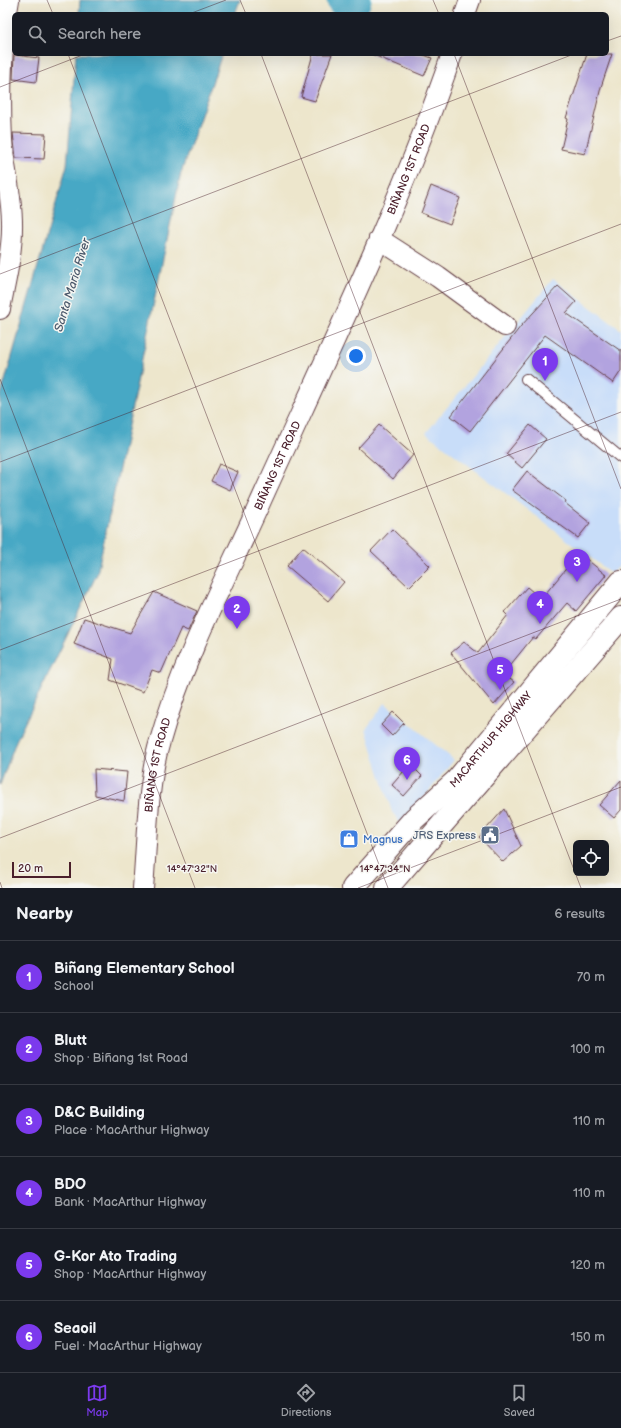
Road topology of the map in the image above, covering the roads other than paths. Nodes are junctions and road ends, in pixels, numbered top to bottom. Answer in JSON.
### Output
{"nodes":[{"id":1,"x":9,"y":0,"type":"edge"},
{"id":2,"x":470,"y":0,"type":"edge"},
{"id":3,"x":466,"y":12,"type":"edge"},
{"id":4,"x":3,"y":20,"type":"edge"},
{"id":5,"x":451,"y":56,"type":"edge"},
{"id":6,"x":379,"y":239,"type":"junction"},
{"id":7,"x":0,"y":309,"type":"edge"},
{"id":8,"x":505,"y":326,"type":"dead end"},
{"id":9,"x":526,"y":379,"type":"dead end"},
{"id":10,"x":621,"y":458,"type":"edge"},
{"id":11,"x":620,"y":584,"type":"edge"},
{"id":12,"x":621,"y":618,"type":"edge"},
{"id":13,"x":143,"y":888,"type":"edge"},
{"id":14,"x":352,"y":888,"type":"edge"},
{"id":15,"x":387,"y":888,"type":"edge"}],
"edges":[{"from":1,"to":4,"type":"street"},
{"from":2,"to":3,"type":"street"},
{"from":4,"to":7,"type":"street"},
{"from":5,"to":6,"type":"street","name":"BIÑANG 1ST ROAD"},
{"from":6,"to":8,"type":"street"},
{"from":6,"to":13,"type":"street","name":"BIÑANG 1ST ROAD"},
{"from":9,"to":10,"type":"lane"},
{"from":11,"to":14,"type":"highway","name":"MACARTHUR HIGHWAY"},
{"from":12,"to":15,"type":"highway","name":"MACARTHUR HIGHWAY"}]}
